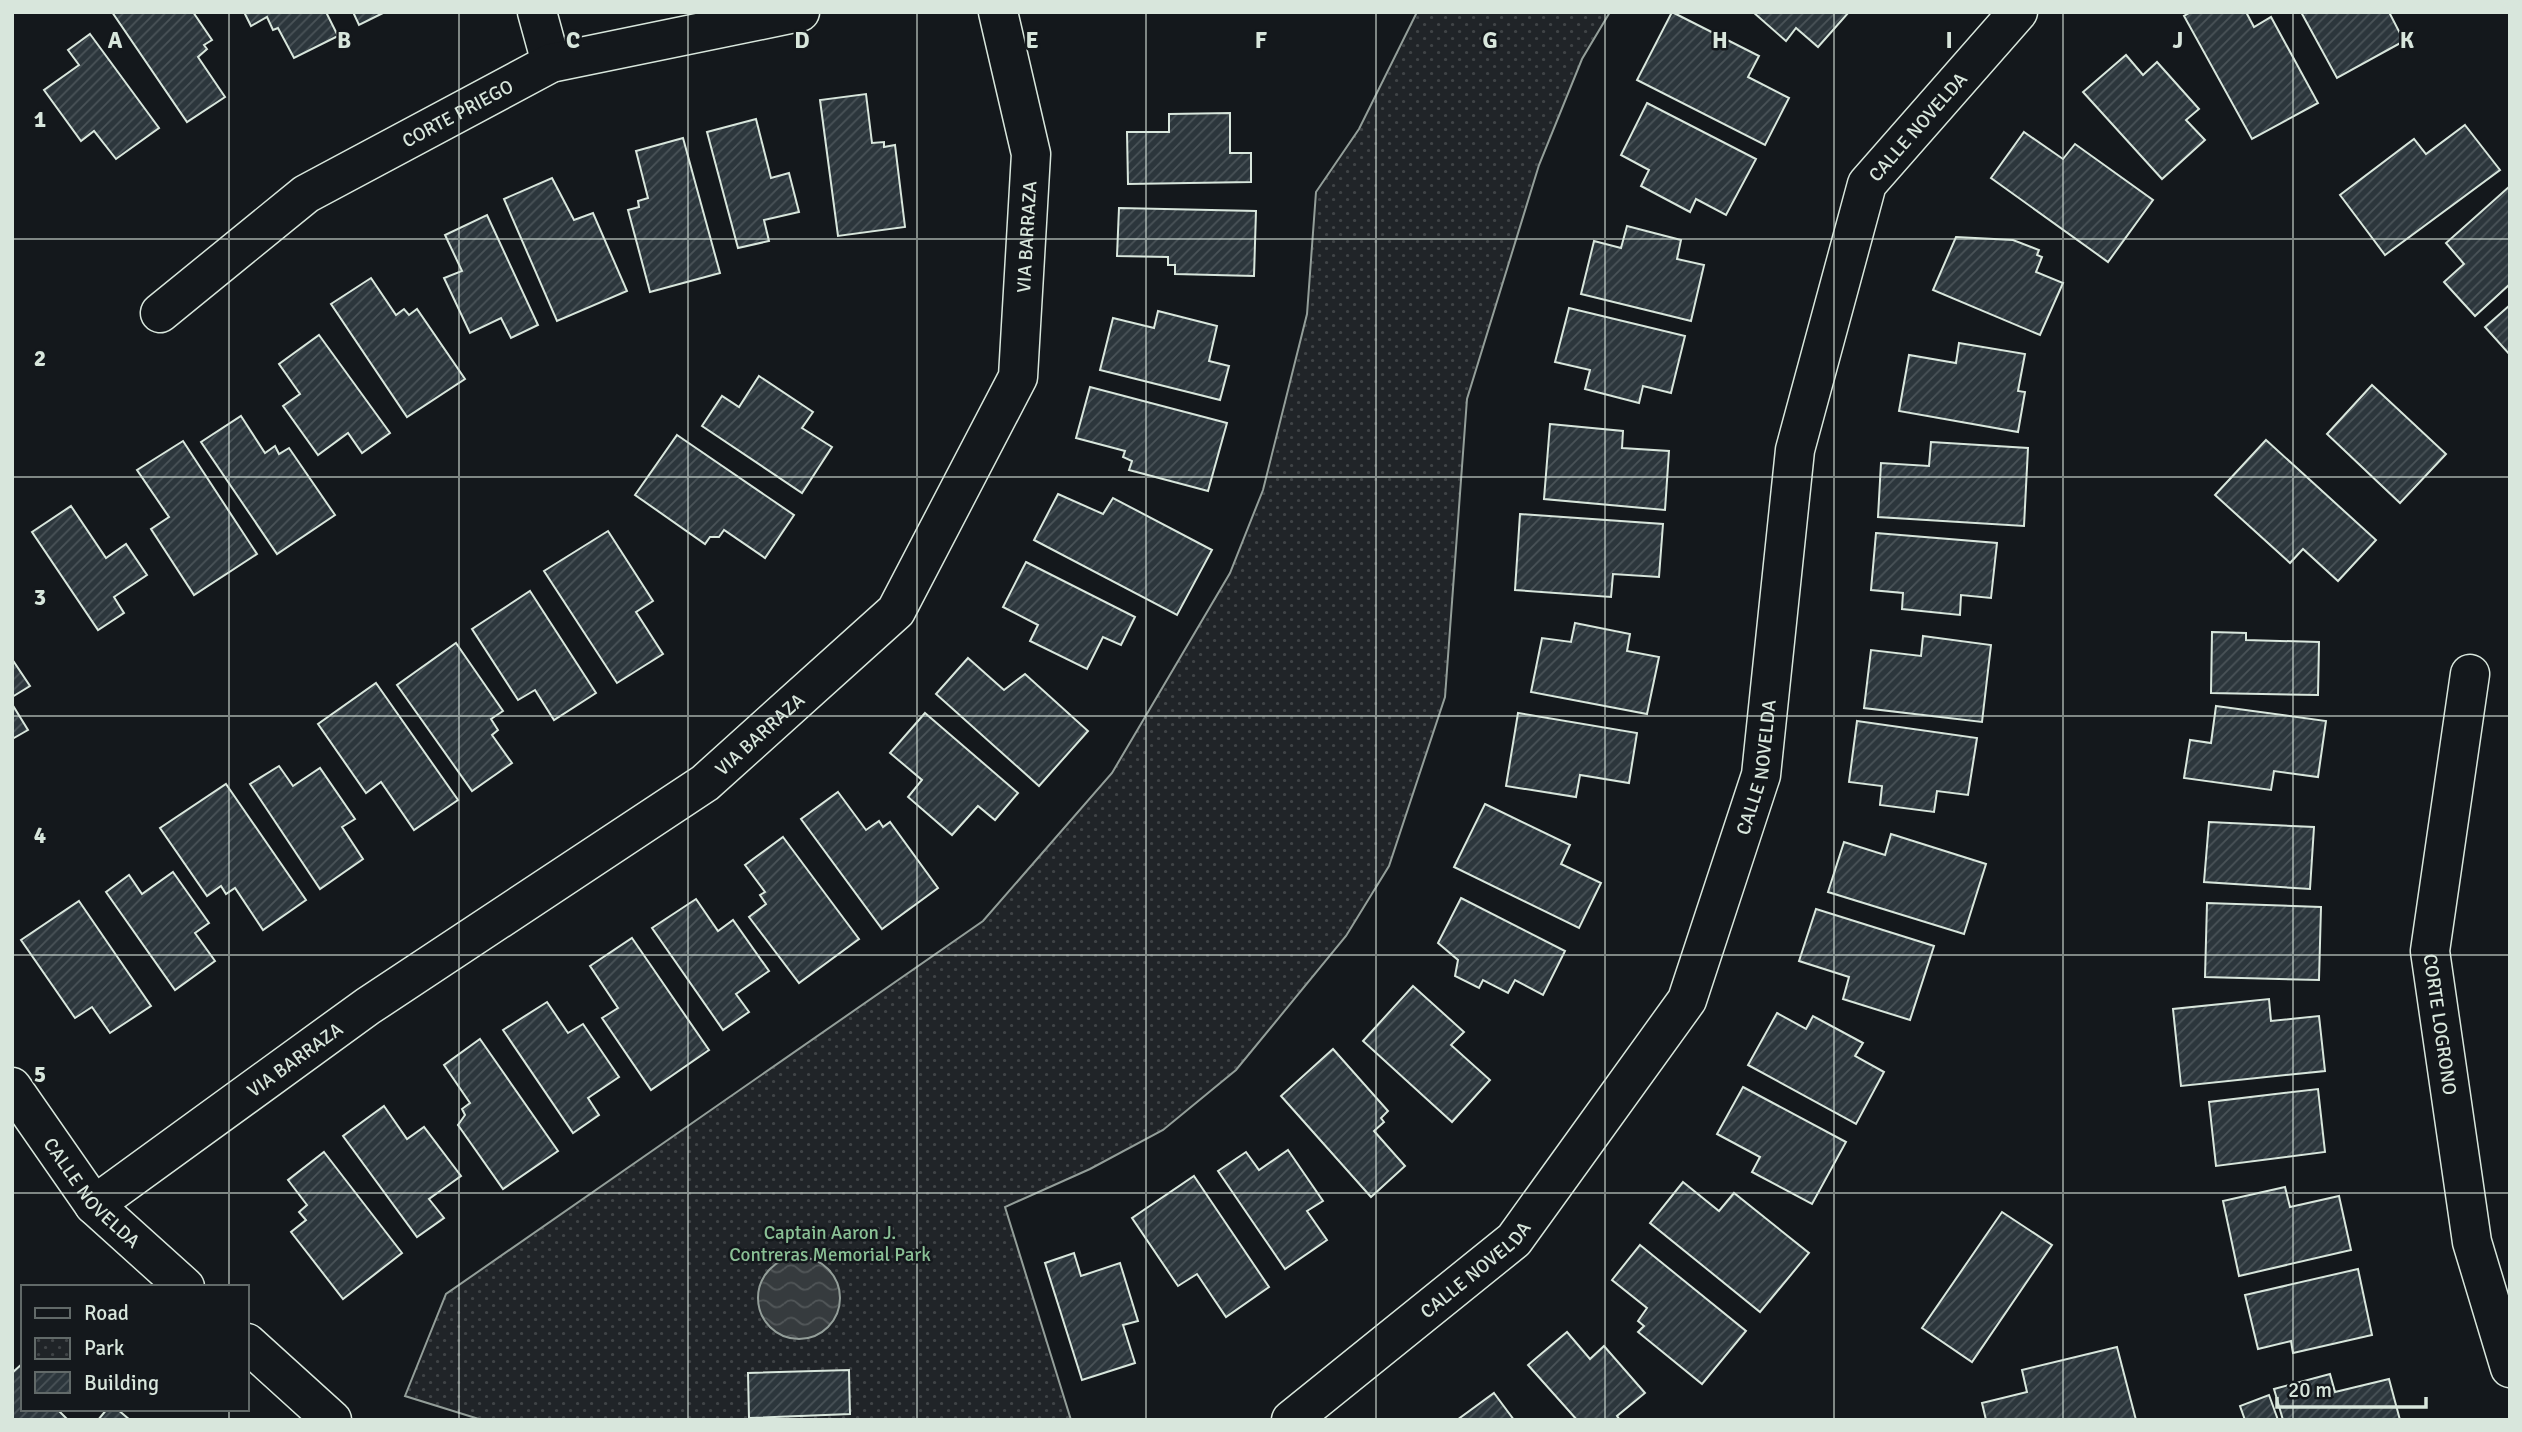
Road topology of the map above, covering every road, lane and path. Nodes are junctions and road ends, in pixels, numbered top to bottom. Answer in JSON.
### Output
{"nodes":[{"id":1,"x":537,"y":12,"type":"edge"},
{"id":2,"x":800,"y":12,"type":"edge"},
{"id":3,"x":998,"y":12,"type":"edge"},
{"id":4,"x":2018,"y":12,"type":"edge"},
{"id":5,"x":551,"y":63,"type":"junction"},
{"id":6,"x":160,"y":313,"type":"dead end"},
{"id":7,"x":2470,"y":674,"type":"dead end"},
{"id":8,"x":12,"y":1087,"type":"edge"},
{"id":9,"x":94,"y":1205,"type":"junction"},
{"id":10,"x":183,"y":1285,"type":"edge"},
{"id":11,"x":248,"y":1344,"type":"edge"},
{"id":12,"x":2510,"y":1368,"type":"edge"},
{"id":13,"x":332,"y":1420,"type":"edge"},
{"id":14,"x":1291,"y":1420,"type":"edge"}],
"edges":[{"from":1,"to":5,"type":"street"},
{"from":2,"to":5,"type":"street","name":"CORTE PRIEGO"},
{"from":3,"to":9,"type":"street","name":"VIA BARRAZA"},
{"from":4,"to":14,"type":"street","name":"CALLE NOVELDA"},
{"from":5,"to":6,"type":"street","name":"CORTE PRIEGO"},
{"from":7,"to":12,"type":"street","name":"CORTE LOGRONO"},
{"from":8,"to":9,"type":"street","name":"CALLE NOVELDA"},
{"from":9,"to":10,"type":"street","name":"CALLE NOVELDA"},
{"from":11,"to":13,"type":"street"}]}
